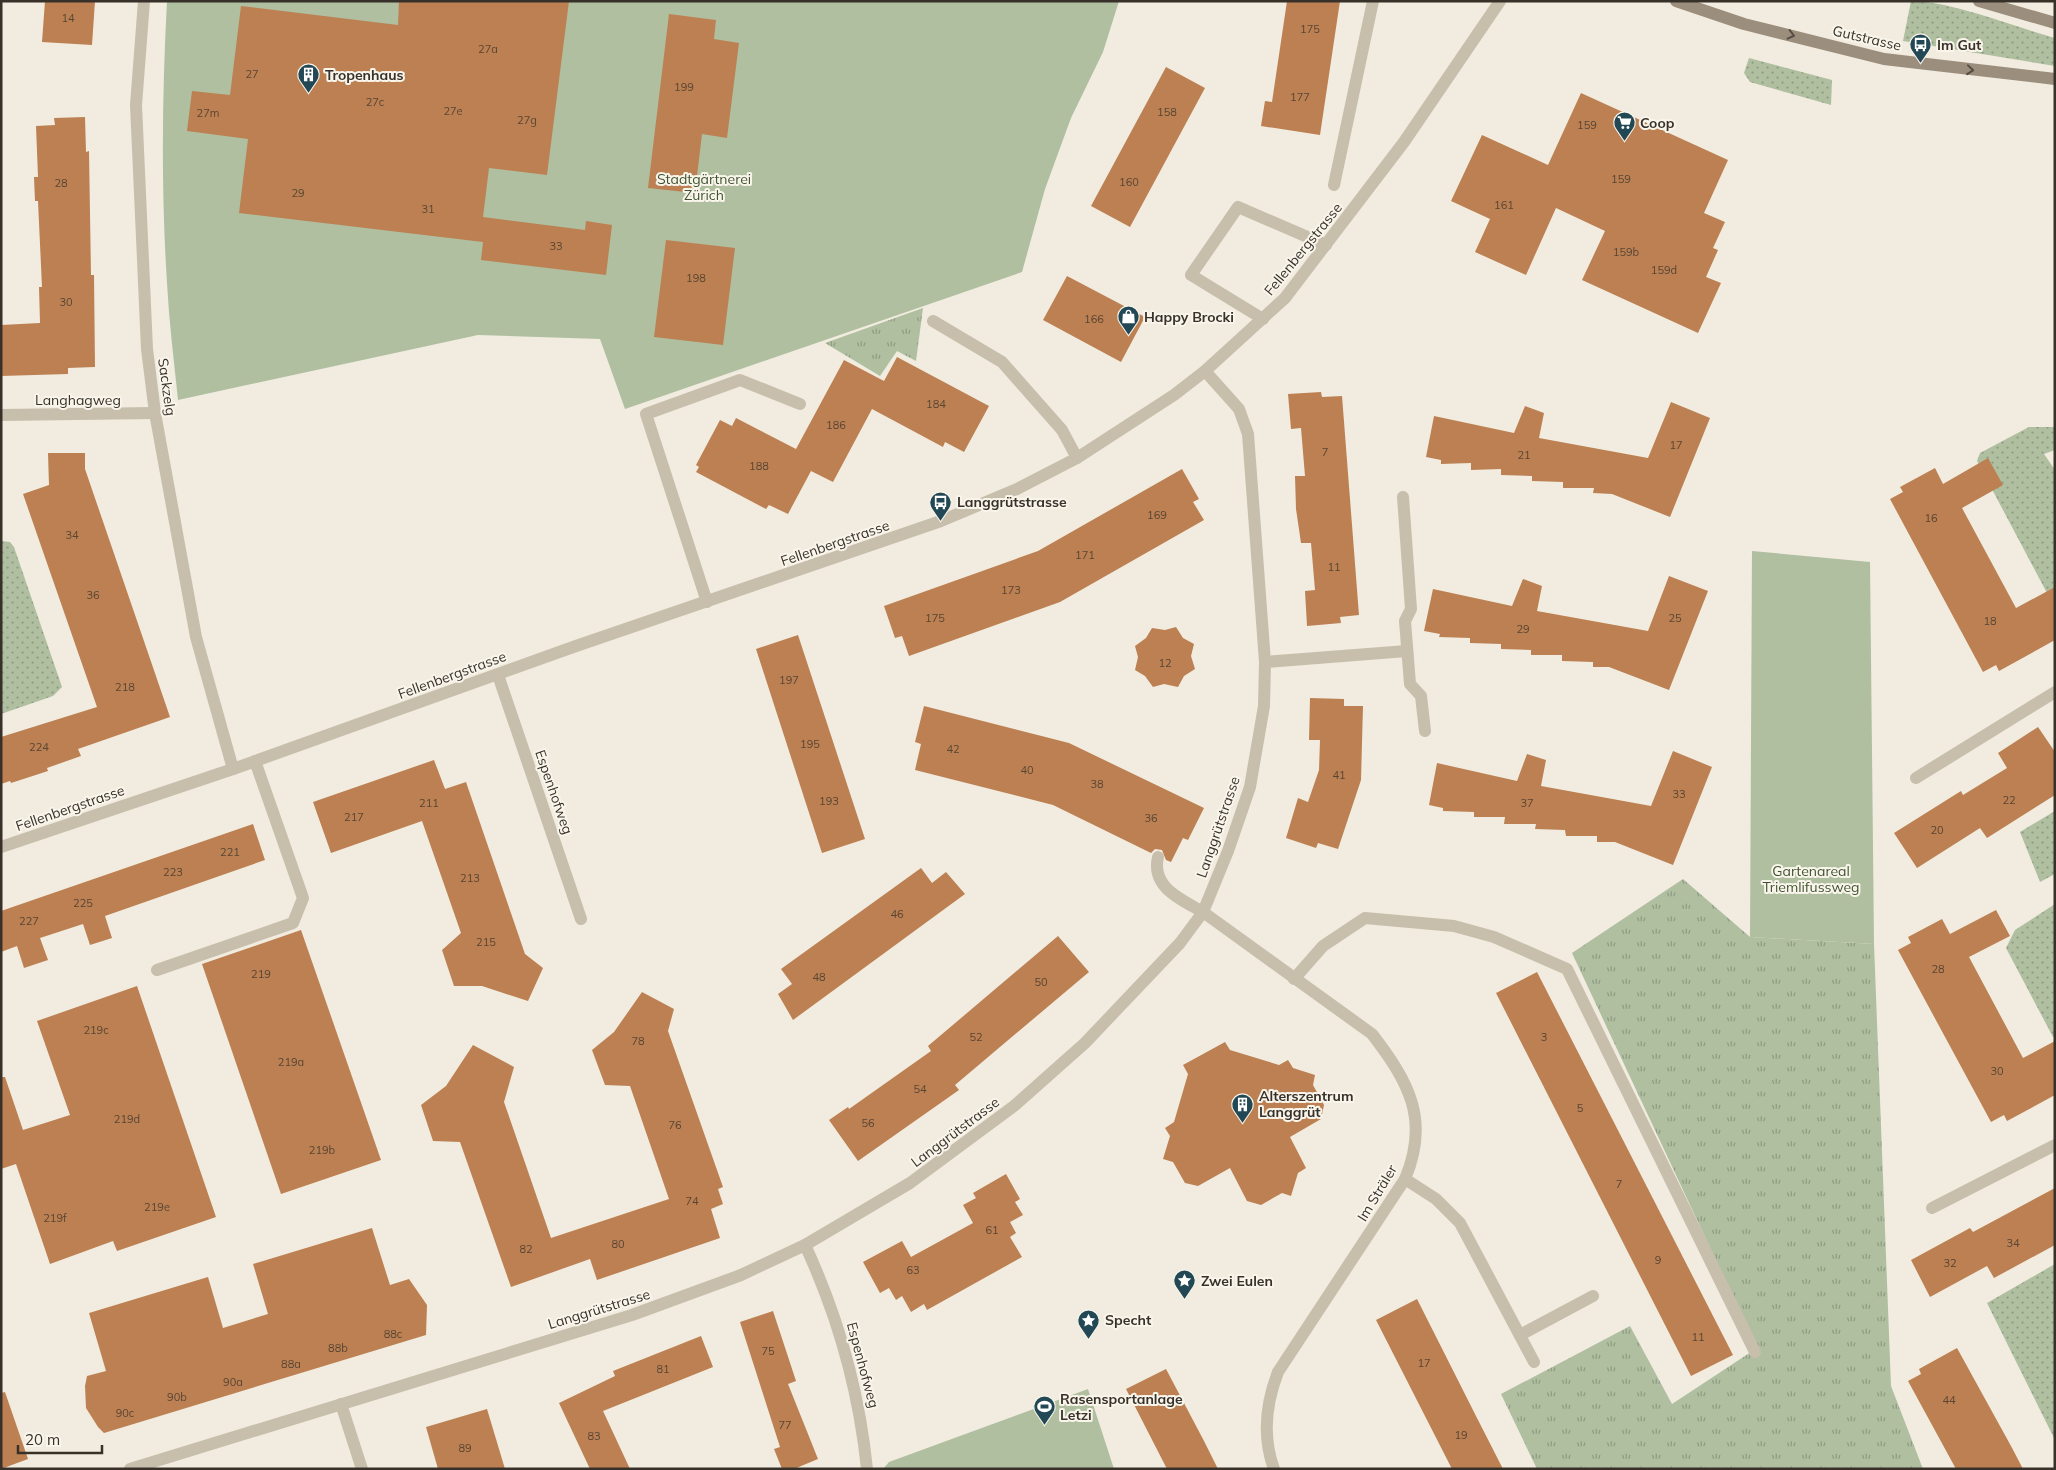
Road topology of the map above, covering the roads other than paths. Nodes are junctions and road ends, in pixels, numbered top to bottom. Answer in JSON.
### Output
{"nodes":[{"id":1,"x":144,"y":1,"type":"edge"},
{"id":2,"x":1373,"y":1,"type":"edge"},
{"id":3,"x":1500,"y":1,"type":"edge"},
{"id":4,"x":1676,"y":1,"type":"edge"},
{"id":5,"x":1979,"y":1,"type":"edge"},
{"id":6,"x":2055,"y":23,"type":"edge"},
{"id":7,"x":2055,"y":79,"type":"edge"},
{"id":8,"x":1334,"y":185,"type":"dead end"},
{"id":9,"x":1326,"y":245,"type":"junction"},
{"id":10,"x":1263,"y":319,"type":"junction"},
{"id":11,"x":933,"y":321,"type":"dead end"},
{"id":12,"x":1205,"y":371,"type":"junction"},
{"id":13,"x":800,"y":404,"type":"dead end"},
{"id":14,"x":155,"y":413,"type":"junction"},
{"id":15,"x":1,"y":415,"type":"edge"},
{"id":16,"x":1077,"y":458,"type":"junction"},
{"id":17,"x":1403,"y":498,"type":"dead end"},
{"id":18,"x":707,"y":602,"type":"junction"},
{"id":19,"x":1407,"y":651,"type":"junction"},
{"id":20,"x":1266,"y":662,"type":"junction"},
{"id":21,"x":498,"y":675,"type":"junction"},
{"id":22,"x":2055,"y":692,"type":"edge"},
{"id":23,"x":1425,"y":731,"type":"dead end"},
{"id":24,"x":255,"y":761,"type":"junction"},
{"id":25,"x":233,"y":769,"type":"junction"},
{"id":26,"x":1916,"y":778,"type":"dead end"},
{"id":27,"x":1,"y":847,"type":"edge"},
{"id":28,"x":1158,"y":857,"type":"dead end"},
{"id":29,"x":1203,"y":912,"type":"junction"},
{"id":30,"x":581,"y":918,"type":"dead end"},
{"id":31,"x":157,"y":970,"type":"dead end"},
{"id":32,"x":1294,"y":978,"type":"junction"},
{"id":33,"x":2055,"y":1144,"type":"edge"},
{"id":34,"x":1405,"y":1179,"type":"junction"},
{"id":35,"x":1932,"y":1208,"type":"dead end"},
{"id":36,"x":805,"y":1245,"type":"junction"},
{"id":37,"x":1593,"y":1296,"type":"dead end"},
{"id":38,"x":1520,"y":1335,"type":"junction"},
{"id":39,"x":1755,"y":1352,"type":"dead end"},
{"id":40,"x":1534,"y":1362,"type":"dead end"},
{"id":41,"x":342,"y":1404,"type":"junction"},
{"id":42,"x":130,"y":1469,"type":"edge"},
{"id":43,"x":362,"y":1469,"type":"edge"},
{"id":44,"x":867,"y":1469,"type":"edge"},
{"id":45,"x":1274,"y":1469,"type":"edge"}],
"edges":[{"from":1,"to":14,"type":"street","name":"Sackzelg"},
{"from":2,"to":8,"type":"street"},
{"from":3,"to":9,"type":"street","name":"Fellenbergstrasse"},
{"from":4,"to":7,"type":"main road","name":"Gutstrasse","one_way":true},
{"from":5,"to":6,"type":"main road"},
{"from":9,"to":10,"type":"street","name":"Fellenbergstrasse"},
{"from":9,"to":10,"type":"street"},
{"from":10,"to":12,"type":"street","name":"Fellenbergstrasse"},
{"from":11,"to":16,"type":"street"},
{"from":12,"to":16,"type":"street","name":"Fellenbergstrasse"},
{"from":12,"to":20,"type":"street","name":"Langgrütstrasse"},
{"from":13,"to":18,"type":"street"},
{"from":14,"to":15,"type":"street","name":"Langhagweg"},
{"from":14,"to":25,"type":"street","name":"Sackzelg"},
{"from":16,"to":18,"type":"street","name":"Fellenbergstrasse"},
{"from":17,"to":19,"type":"street"},
{"from":18,"to":21,"type":"street","name":"Fellenbergstrasse"},
{"from":19,"to":20,"type":"street"},
{"from":19,"to":23,"type":"street"},
{"from":20,"to":29,"type":"street","name":"Langgrütstrasse"},
{"from":21,"to":24,"type":"street","name":"Fellenbergstrasse"},
{"from":21,"to":30,"type":"street","name":"Espenhofweg"},
{"from":22,"to":26,"type":"street"},
{"from":24,"to":25,"type":"street","name":"Fellenbergstrasse"},
{"from":24,"to":31,"type":"street"},
{"from":25,"to":27,"type":"street","name":"Fellenbergstrasse"},
{"from":28,"to":29,"type":"street","name":"Im Sträler"},
{"from":29,"to":32,"type":"street","name":"Im Sträler"},
{"from":29,"to":36,"type":"street","name":"Langgrütstrasse"},
{"from":32,"to":34,"type":"street","name":"Im Sträler"},
{"from":32,"to":39,"type":"street"},
{"from":33,"to":35,"type":"street"},
{"from":34,"to":38,"type":"street"},
{"from":34,"to":45,"type":"street","name":"Im Sträler"},
{"from":36,"to":41,"type":"street","name":"Langgrütstrasse"},
{"from":36,"to":44,"type":"street","name":"Espenhofweg"},
{"from":37,"to":38,"type":"street"},
{"from":38,"to":40,"type":"street"},
{"from":41,"to":42,"type":"street","name":"Langgrütstrasse"},
{"from":41,"to":43,"type":"street"}]}
